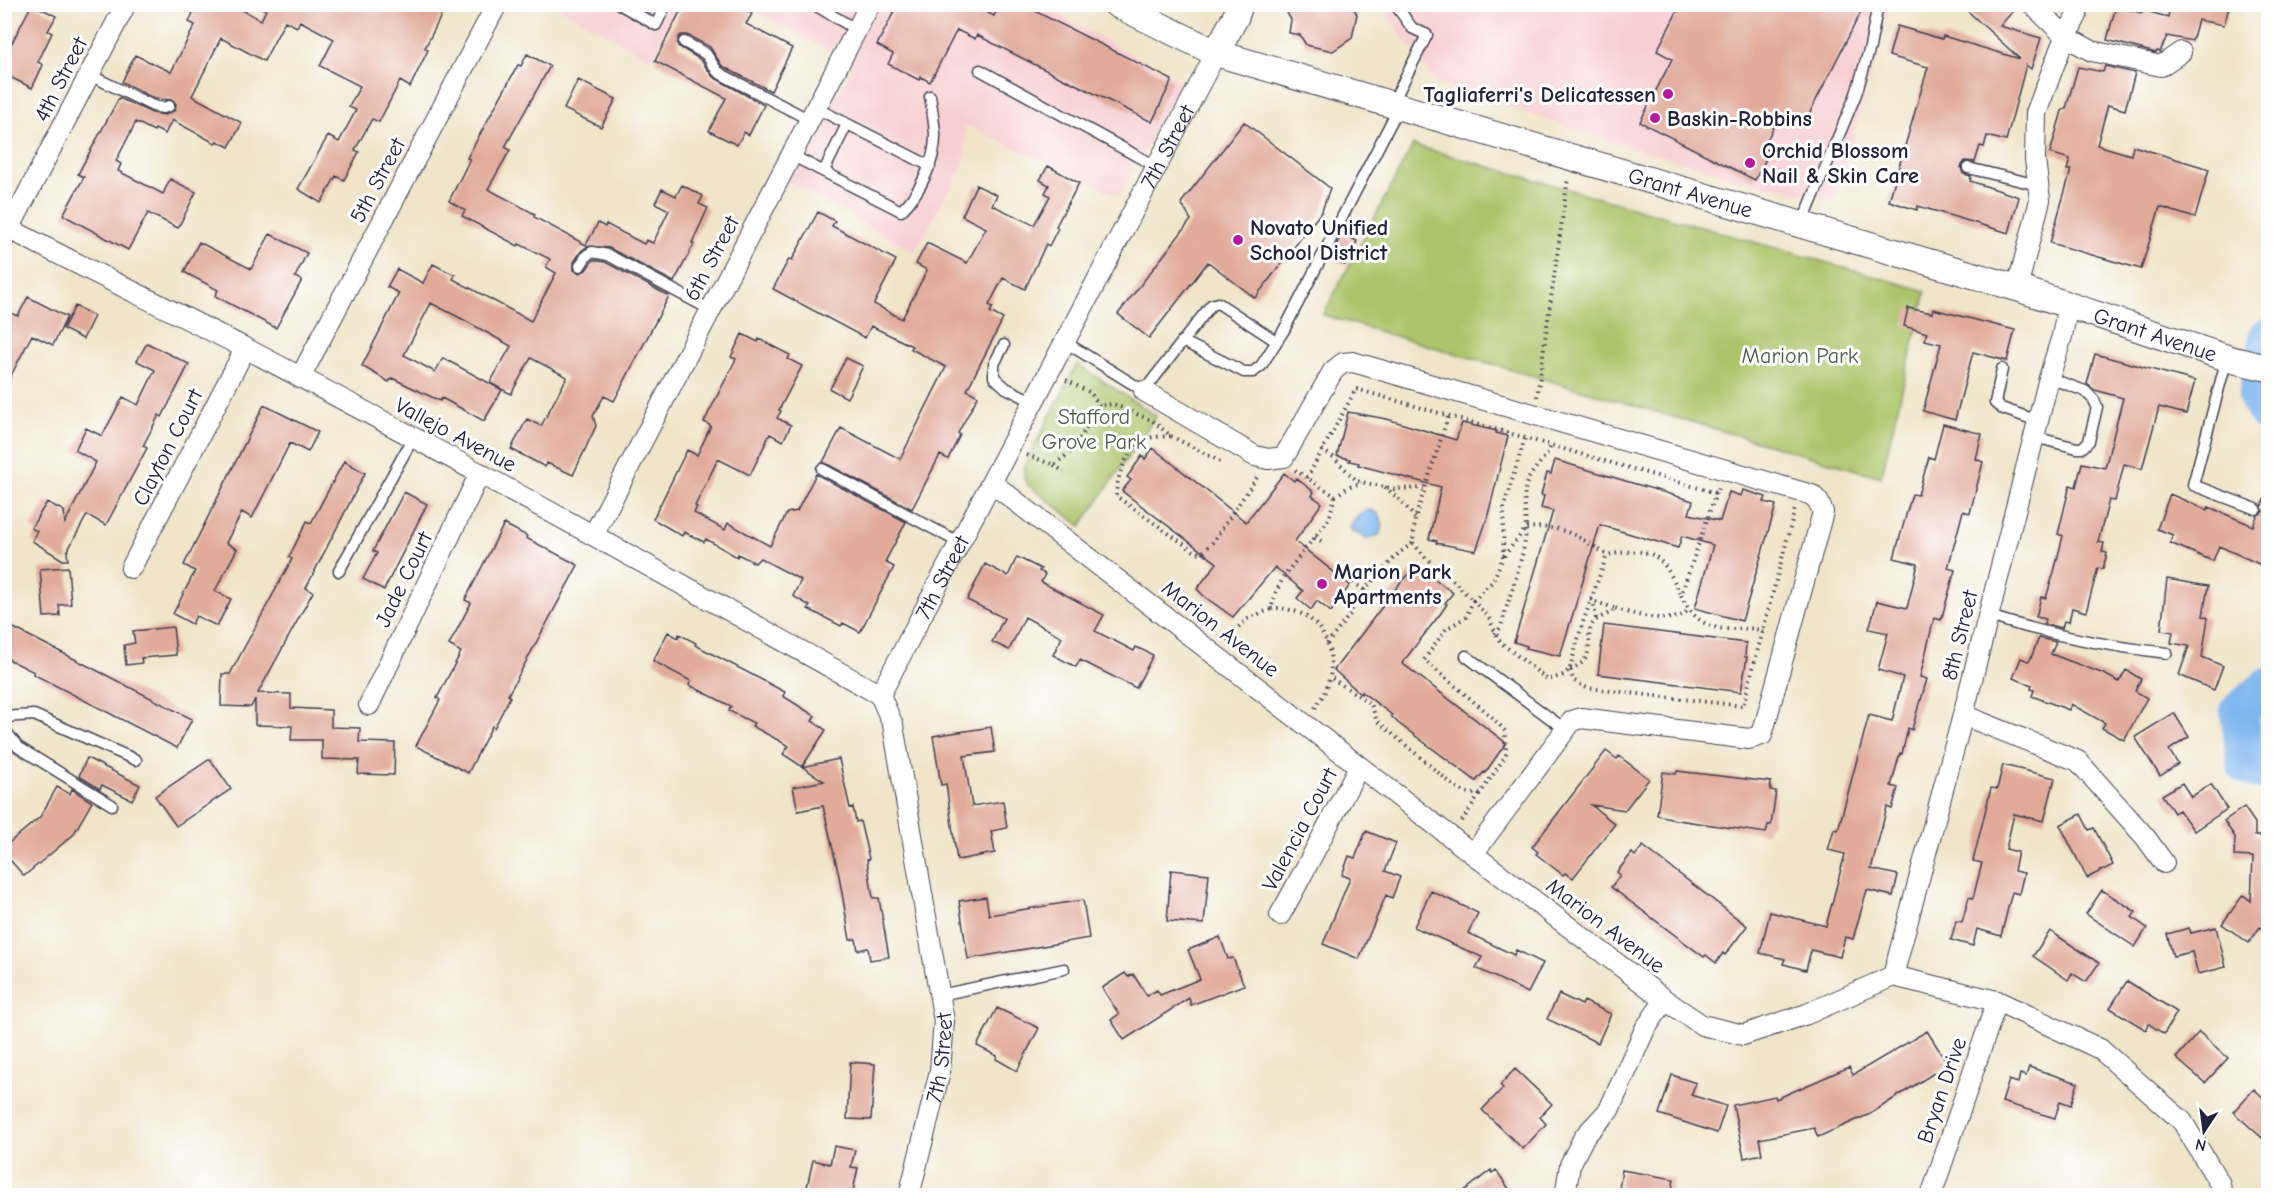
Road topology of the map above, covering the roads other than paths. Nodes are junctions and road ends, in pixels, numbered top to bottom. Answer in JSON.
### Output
{"nodes":[{"id":1,"x":126,"y":4,"type":"edge"},
{"id":2,"x":496,"y":4,"type":"edge"},
{"id":3,"x":619,"y":4,"type":"edge"},
{"id":4,"x":666,"y":4,"type":"edge"},
{"id":5,"x":813,"y":4,"type":"edge"},
{"id":6,"x":870,"y":4,"type":"edge"},
{"id":7,"x":1116,"y":4,"type":"edge"},
{"id":8,"x":1240,"y":4,"type":"edge"},
{"id":9,"x":1395,"y":4,"type":"edge"},
{"id":10,"x":1878,"y":4,"type":"edge"},
{"id":11,"x":2032,"y":4,"type":"edge"},
{"id":12,"x":2080,"y":10,"type":"edge"},
{"id":13,"x":857,"y":30,"type":"junction"},
{"id":14,"x":2066,"y":37,"type":"junction"},
{"id":15,"x":684,"y":42,"type":"dead end"},
{"id":16,"x":2181,"y":52,"type":"dead end"},
{"id":17,"x":1216,"y":53,"type":"junction"},
{"id":18,"x":980,"y":70,"type":"dead end"},
{"id":19,"x":90,"y":75,"type":"junction"},
{"id":20,"x":930,"y":96,"type":"dead end"},
{"id":21,"x":169,"y":106,"type":"dead end"},
{"id":22,"x":1396,"y":106,"type":"junction"},
{"id":23,"x":813,"y":114,"type":"junction"},
{"id":24,"x":847,"y":124,"type":"junction"},
{"id":25,"x":791,"y":155,"type":"junction"},
{"id":26,"x":930,"y":165,"type":"junction"},
{"id":27,"x":1157,"y":167,"type":"junction"},
{"id":28,"x":1968,"y":168,"type":"dead end"},
{"id":29,"x":824,"y":171,"type":"junction"},
{"id":30,"x":2038,"y":185,"type":"junction"},
{"id":31,"x":1802,"y":224,"type":"junction"},
{"id":32,"x":6,"y":232,"type":"edge"},
{"id":33,"x":580,"y":266,"type":"dead end"},
{"id":34,"x":2018,"y":288,"type":"junction"},
{"id":35,"x":2068,"y":305,"type":"junction"},
{"id":36,"x":711,"y":310,"type":"junction"},
{"id":37,"x":1182,"y":341,"type":"junction"},
{"id":38,"x":1276,"y":341,"type":"junction"},
{"id":39,"x":1065,"y":342,"type":"junction"},
{"id":40,"x":1004,"y":345,"type":"dead end"},
{"id":41,"x":245,"y":349,"type":"junction"},
{"id":42,"x":2230,"y":359,"type":"junction"},
{"id":43,"x":2268,"y":368,"type":"edge"},
{"id":44,"x":2002,"y":369,"type":"dead end"},
{"id":45,"x":300,"y":378,"type":"junction"},
{"id":46,"x":2049,"y":378,"type":"junction"},
{"id":47,"x":2268,"y":378,"type":"edge"},
{"id":48,"x":1143,"y":391,"type":"junction"},
{"id":49,"x":1034,"y":402,"type":"junction"},
{"id":50,"x":2036,"y":429,"type":"junction"},
{"id":51,"x":412,"y":438,"type":"junction"},
{"id":52,"x":822,"y":468,"type":"dead end"},
{"id":53,"x":480,"y":473,"type":"junction"},
{"id":54,"x":992,"y":483,"type":"junction"},
{"id":55,"x":2256,"y":509,"type":"dead end"},
{"id":56,"x":594,"y":534,"type":"junction"},
{"id":57,"x":960,"y":543,"type":"junction"},
{"id":58,"x":131,"y":568,"type":"dead end"},
{"id":59,"x":339,"y":571,"type":"dead end"},
{"id":60,"x":1989,"y":616,"type":"junction"},
{"id":61,"x":2168,"y":653,"type":"dead end"},
{"id":62,"x":1466,"y":656,"type":"dead end"},
{"id":63,"x":880,"y":695,"type":"junction"},
{"id":64,"x":369,"y":705,"type":"dead end"},
{"id":65,"x":1964,"y":715,"type":"junction"},
{"id":66,"x":4,"y":717,"type":"edge"},
{"id":67,"x":4,"y":729,"type":"edge"},
{"id":68,"x":1566,"y":730,"type":"junction"},
{"id":69,"x":136,"y":760,"type":"dead end"},
{"id":70,"x":1359,"y":767,"type":"junction"},
{"id":71,"x":112,"y":806,"type":"dead end"},
{"id":72,"x":1473,"y":854,"type":"junction"},
{"id":73,"x":2164,"y":863,"type":"dead end"},
{"id":74,"x":1280,"y":915,"type":"dead end"},
{"id":75,"x":1064,"y":969,"type":"dead end"},
{"id":76,"x":1893,"y":976,"type":"junction"},
{"id":77,"x":940,"y":995,"type":"junction"},
{"id":78,"x":1665,"y":1000,"type":"junction"},
{"id":79,"x":1997,"y":1000,"type":"junction"},
{"id":80,"x":909,"y":1196,"type":"edge"},
{"id":81,"x":1565,"y":1196,"type":"edge"},
{"id":82,"x":1930,"y":1196,"type":"edge"},
{"id":83,"x":2222,"y":1196,"type":"edge"}],
"edges":[{"from":1,"to":19,"type":"street","name":"4th Street"},
{"from":2,"to":45,"type":"street","name":"5th Street"},
{"from":3,"to":4,"type":"lane"},
{"from":5,"to":13,"type":"lane"},
{"from":6,"to":13,"type":"street","name":"6th Street"},
{"from":7,"to":17,"type":"street","name":"Grant Avenue"},
{"from":8,"to":17,"type":"street","name":"7th Street"},
{"from":9,"to":22,"type":"lane"},
{"from":10,"to":31,"type":"lane"},
{"from":11,"to":14,"type":"street"},
{"from":12,"to":14,"type":"street"},
{"from":13,"to":23,"type":"street","name":"6th Street"},
{"from":14,"to":16,"type":"street"},
{"from":14,"to":30,"type":"street"},
{"from":15,"to":23,"type":"lane"},
{"from":17,"to":22,"type":"street","name":"Grant Avenue"},
{"from":17,"to":27,"type":"street","name":"7th Street"},
{"from":18,"to":27,"type":"lane"},
{"from":19,"to":21,"type":"lane"},
{"from":19,"to":32,"type":"street","name":"4th Street"},
{"from":20,"to":26,"type":"lane"},
{"from":22,"to":31,"type":"street","name":"Grant Avenue"},
{"from":22,"to":38,"type":"lane"},
{"from":23,"to":24,"type":"lane"},
{"from":23,"to":25,"type":"street","name":"6th Street"},
{"from":24,"to":26,"type":"lane"},
{"from":24,"to":29,"type":"lane"},
{"from":25,"to":29,"type":"lane"},
{"from":25,"to":36,"type":"street","name":"6th Street"},
{"from":26,"to":29,"type":"lane"},
{"from":27,"to":39,"type":"street","name":"7th Street"},
{"from":28,"to":30,"type":"lane"},
{"from":30,"to":34,"type":"street"},
{"from":31,"to":34,"type":"street","name":"Grant Avenue"},
{"from":32,"to":41,"type":"street","name":"Vallejo Avenue"},
{"from":33,"to":36,"type":"lane"},
{"from":34,"to":35,"type":"street","name":"Grant Avenue"},
{"from":35,"to":42,"type":"street","name":"Grant Avenue"},
{"from":35,"to":46,"type":"street","name":"8th Street"},
{"from":36,"to":56,"type":"street","name":"6th Street"},
{"from":37,"to":38,"type":"lane"},
{"from":37,"to":38,"type":"lane"},
{"from":37,"to":48,"type":"lane"},
{"from":39,"to":48,"type":"lane"},
{"from":39,"to":49,"type":"street","name":"7th Street"},
{"from":40,"to":49,"type":"lane"},
{"from":41,"to":45,"type":"street","name":"Vallejo Avenue"},
{"from":41,"to":58,"type":"street","name":"Clayton Court"},
{"from":42,"to":43,"type":"street","name":"Grant Avenue"},
{"from":42,"to":47,"type":"street"},
{"from":42,"to":55,"type":"lane"},
{"from":44,"to":50,"type":"lane"},
{"from":45,"to":51,"type":"street","name":"Vallejo Avenue"},
{"from":46,"to":50,"type":"street","name":"8th Street"},
{"from":46,"to":50,"type":"lane"},
{"from":48,"to":68,"type":"street"},
{"from":49,"to":54,"type":"street","name":"7th Street"},
{"from":50,"to":60,"type":"street","name":"8th Street"},
{"from":51,"to":53,"type":"street","name":"Vallejo Avenue"},
{"from":51,"to":59,"type":"lane"},
{"from":52,"to":57,"type":"lane"},
{"from":53,"to":56,"type":"street","name":"Vallejo Avenue"},
{"from":53,"to":64,"type":"street","name":"Jade Court"},
{"from":54,"to":57,"type":"street","name":"7th Street"},
{"from":54,"to":70,"type":"street","name":"Marion Avenue"},
{"from":56,"to":63,"type":"street","name":"Vallejo Avenue"},
{"from":57,"to":63,"type":"street","name":"7th Street"},
{"from":60,"to":61,"type":"lane"},
{"from":60,"to":65,"type":"street","name":"8th Street"},
{"from":62,"to":68,"type":"lane"},
{"from":63,"to":77,"type":"street","name":"7th Street"},
{"from":65,"to":73,"type":"street"},
{"from":65,"to":76,"type":"street","name":"8th Street"},
{"from":66,"to":69,"type":"lane"},
{"from":67,"to":71,"type":"lane"},
{"from":68,"to":72,"type":"street"},
{"from":70,"to":72,"type":"street","name":"Marion Avenue"},
{"from":70,"to":74,"type":"street","name":"Valencia Court"},
{"from":72,"to":78,"type":"street","name":"Marion Avenue"},
{"from":75,"to":77,"type":"lane"},
{"from":76,"to":78,"type":"street","name":"Marion Avenue"},
{"from":76,"to":79,"type":"street"},
{"from":77,"to":80,"type":"street","name":"7th Street"},
{"from":78,"to":81,"type":"street"},
{"from":79,"to":82,"type":"street","name":"Bryan Drive"},
{"from":79,"to":83,"type":"street"}]}
